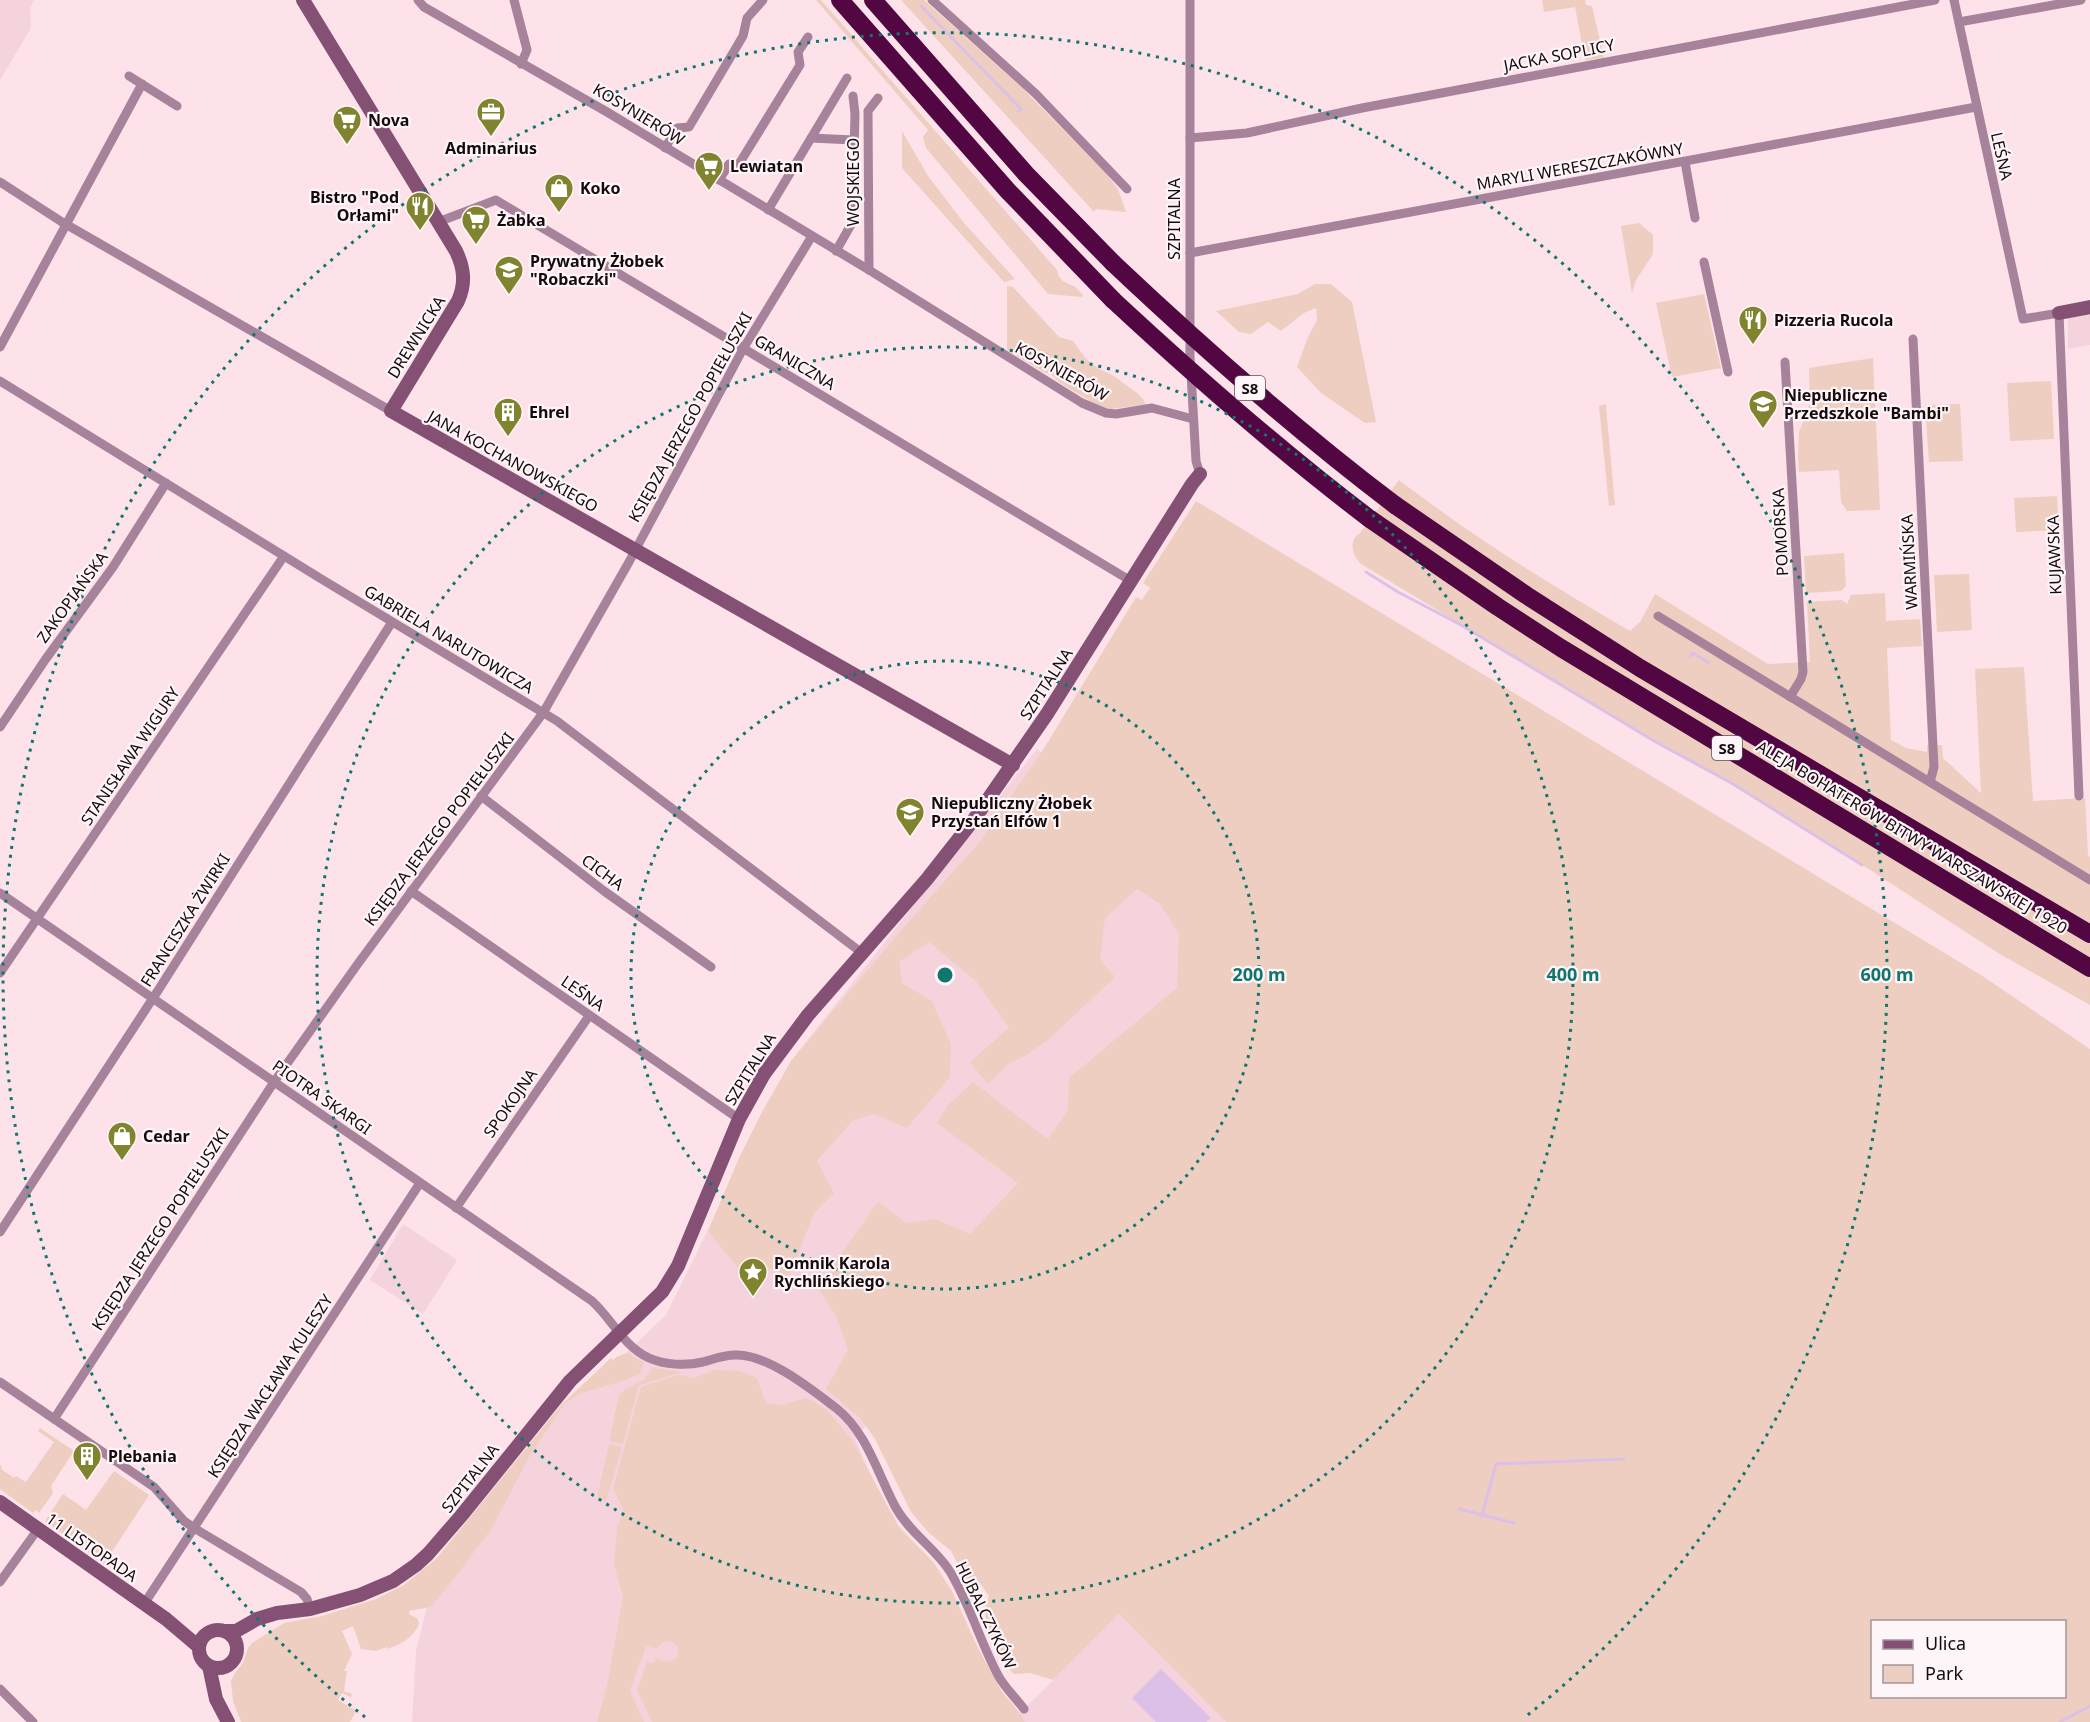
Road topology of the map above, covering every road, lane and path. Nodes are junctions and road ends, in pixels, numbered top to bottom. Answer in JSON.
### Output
{"nodes":[{"id":1,"x":303,"y":0,"type":"edge"},
{"id":2,"x":514,"y":0,"type":"edge"},
{"id":3,"x":763,"y":0,"type":"edge"},
{"id":4,"x":840,"y":0,"type":"edge"},
{"id":5,"x":873,"y":0,"type":"edge"},
{"id":6,"x":880,"y":0,"type":"edge"},
{"id":7,"x":932,"y":0,"type":"edge"},
{"id":8,"x":1190,"y":0,"type":"edge"},
{"id":9,"x":1935,"y":0,"type":"edge"},
{"id":10,"x":1954,"y":0,"type":"edge"},
{"id":11,"x":2080,"y":0,"type":"edge"},
{"id":12,"x":421,"y":4,"type":"edge"},
{"id":13,"x":1959,"y":22,"type":"junction"},
{"id":14,"x":905,"y":36,"type":"junction"},
{"id":15,"x":807,"y":37,"type":"dead end"},
{"id":16,"x":521,"y":64,"type":"junction"},
{"id":17,"x":129,"y":76,"type":"dead end"},
{"id":18,"x":847,"y":78,"type":"dead end"},
{"id":19,"x":142,"y":84,"type":"junction"},
{"id":20,"x":853,"y":96,"type":"dead end"},
{"id":21,"x":878,"y":98,"type":"dead end"},
{"id":22,"x":177,"y":106,"type":"dead end"},
{"id":23,"x":1976,"y":107,"type":"junction"},
{"id":24,"x":811,"y":138,"type":"junction"},
{"id":25,"x":1190,"y":138,"type":"junction"},
{"id":26,"x":854,"y":140,"type":"junction"},
{"id":27,"x":665,"y":148,"type":"junction"},
{"id":28,"x":1685,"y":162,"type":"junction"},
{"id":29,"x":720,"y":180,"type":"junction"},
{"id":30,"x":0,"y":182,"type":"edge"},
{"id":31,"x":1127,"y":189,"type":"dead end"},
{"id":32,"x":768,"y":210,"type":"junction"},
{"id":33,"x":1695,"y":218,"type":"dead end"},
{"id":34,"x":438,"y":222,"type":"junction"},
{"id":35,"x":66,"y":224,"type":"junction"},
{"id":36,"x":812,"y":236,"type":"junction"},
{"id":37,"x":836,"y":251,"type":"junction"},
{"id":38,"x":1191,"y":253,"type":"junction"},
{"id":39,"x":1704,"y":262,"type":"dead end"},
{"id":40,"x":869,"y":270,"type":"junction"},
{"id":41,"x":2090,"y":307,"type":"edge"},
{"id":42,"x":2059,"y":313,"type":"junction"},
{"id":43,"x":1913,"y":339,"type":"dead end"},
{"id":44,"x":0,"y":347,"type":"edge"},
{"id":45,"x":742,"y":349,"type":"junction"},
{"id":46,"x":1785,"y":362,"type":"dead end"},
{"id":47,"x":1728,"y":372,"type":"dead end"},
{"id":48,"x":0,"y":381,"type":"edge"},
{"id":49,"x":391,"y":411,"type":"junction"},
{"id":50,"x":1193,"y":419,"type":"junction"},
{"id":51,"x":1197,"y":477,"type":"joint"},
{"id":52,"x":166,"y":483,"type":"junction"},
{"id":53,"x":636,"y":549,"type":"junction"},
{"id":54,"x":284,"y":556,"type":"junction"},
{"id":55,"x":1131,"y":581,"type":"junction"},
{"id":56,"x":1658,"y":616,"type":"dead end"},
{"id":57,"x":392,"y":622,"type":"junction"},
{"id":58,"x":1790,"y":697,"type":"junction"},
{"id":59,"x":543,"y":713,"type":"junction"},
{"id":60,"x":0,"y":727,"type":"edge"},
{"id":61,"x":1013,"y":765,"type":"junction"},
{"id":62,"x":1930,"y":782,"type":"junction"},
{"id":63,"x":481,"y":796,"type":"junction"},
{"id":64,"x":2079,"y":796,"type":"dead end"},
{"id":65,"x":2090,"y":880,"type":"edge"},
{"id":66,"x":411,"y":891,"type":"junction"},
{"id":67,"x":0,"y":893,"type":"edge"},
{"id":68,"x":38,"y":919,"type":"junction"},
{"id":69,"x":2090,"y":934,"type":"edge"},
{"id":70,"x":862,"y":953,"type":"junction"},
{"id":71,"x":711,"y":967,"type":"dead end"},
{"id":72,"x":2090,"y":969,"type":"edge"},
{"id":73,"x":0,"y":973,"type":"edge"},
{"id":74,"x":153,"y":999,"type":"junction"},
{"id":75,"x":589,"y":1016,"type":"junction"},
{"id":76,"x":274,"y":1082,"type":"junction"},
{"id":77,"x":739,"y":1119,"type":"junction"},
{"id":78,"x":420,"y":1183,"type":"junction"},
{"id":79,"x":456,"y":1208,"type":"junction"},
{"id":80,"x":0,"y":1232,"type":"edge"},
{"id":81,"x":620,"y":1334,"type":"junction"},
{"id":82,"x":0,"y":1382,"type":"edge"},
{"id":83,"x":54,"y":1419,"type":"junction"},
{"id":84,"x":0,"y":1502,"type":"edge"},
{"id":85,"x":194,"y":1528,"type":"junction"},
{"id":86,"x":38,"y":1529,"type":"junction"},
{"id":87,"x":0,"y":1581,"type":"edge"},
{"id":88,"x":144,"y":1604,"type":"junction"},
{"id":89,"x":310,"y":1609,"type":"junction"},
{"id":90,"x":295,"y":1612,"type":"junction"},
{"id":91,"x":226,"y":1631,"type":"junction"},
{"id":92,"x":202,"y":1641,"type":"junction"},
{"id":93,"x":237,"y":1648,"type":"junction"},
{"id":94,"x":209,"y":1666,"type":"junction"},
{"id":95,"x":225,"y":1667,"type":"junction"},
{"id":96,"x":0,"y":1689,"type":"edge"},
{"id":97,"x":1024,"y":1709,"type":"dead end"},
{"id":98,"x":227,"y":1718,"type":"edge"},
{"id":99,"x":33,"y":1722,"type":"edge"}],
"edges":[{"from":1,"to":34,"type":"street","name":"DREWNICKA"},
{"from":2,"to":16,"type":"street"},
{"from":3,"to":27,"type":"street"},
{"from":4,"to":72,"type":"highway","name":"ALEJA BOHATERÓW BITWY WARSZAWSKIEJ 1920","number":"S8","bridge":true},
{"from":5,"to":14,"type":"highway","name":"ALEJA BOHATERÓW BITWY WARSZAWSKIEJ 1920","number":"S8"},
{"from":6,"to":14,"type":"highway"},
{"from":7,"to":31,"type":"street"},
{"from":8,"to":25,"type":"street","name":"SZPITALNA"},
{"from":9,"to":25,"type":"street","name":"JACKA SOPLICY"},
{"from":10,"to":13,"type":"street","name":"LEŚNA"},
{"from":11,"to":13,"type":"street"},
{"from":12,"to":16,"type":"street","name":"KOSYNIERÓW"},
{"from":13,"to":23,"type":"street","name":"LEŚNA"},
{"from":14,"to":69,"type":"highway","name":"ALEJA BOHATERÓW BITWY WARSZAWSKIEJ 1920","number":"S8","bridge":true},
{"from":15,"to":29,"type":"street"},
{"from":16,"to":27,"type":"street","name":"KOSYNIERÓW"},
{"from":17,"to":19,"type":"street"},
{"from":18,"to":24,"type":"street"},
{"from":19,"to":22,"type":"street"},
{"from":19,"to":35,"type":"street"},
{"from":20,"to":26,"type":"street"},
{"from":21,"to":40,"type":"street","name":"WOJSKIEGO"},
{"from":23,"to":28,"type":"street","name":"MARYLI WERESZCZAKÓWNY"},
{"from":23,"to":42,"type":"street","name":"LEŚNA"},
{"from":24,"to":26,"type":"street"},
{"from":24,"to":32,"type":"street"},
{"from":25,"to":38,"type":"street","name":"SZPITALNA"},
{"from":26,"to":37,"type":"street"},
{"from":27,"to":29,"type":"street","name":"KOSYNIERÓW"},
{"from":28,"to":33,"type":"street"},
{"from":28,"to":38,"type":"street","name":"MARYLI WERESZCZAKÓWNY"},
{"from":29,"to":32,"type":"street","name":"KOSYNIERÓW"},
{"from":30,"to":35,"type":"street","name":"JANA KOCHANOWSKIEGO"},
{"from":32,"to":36,"type":"street","name":"KOSYNIERÓW"},
{"from":34,"to":45,"type":"street","name":"GRANICZNA"},
{"from":34,"to":49,"type":"street","name":"DREWNICKA"},
{"from":35,"to":44,"type":"street"},
{"from":35,"to":49,"type":"street","name":"JANA KOCHANOWSKIEGO"},
{"from":36,"to":37,"type":"street","name":"KOSYNIERÓW"},
{"from":36,"to":45,"type":"street","name":"KSIĘDZA JERZEGO POPIEŁUSZKI"},
{"from":37,"to":40,"type":"street","name":"KOSYNIERÓW"},
{"from":38,"to":50,"type":"street","name":"SZPITALNA"},
{"from":39,"to":47,"type":"street"},
{"from":40,"to":50,"type":"street","name":"KOSYNIERÓW"},
{"from":41,"to":42,"type":"street"},
{"from":42,"to":64,"type":"street","name":"KUJAWSKA"},
{"from":43,"to":62,"type":"street","name":"WARMIŃSKA"},
{"from":45,"to":53,"type":"street","name":"KSIĘDZA JERZEGO POPIEŁUSZKI"},
{"from":45,"to":55,"type":"street","name":"GRANICZNA"},
{"from":46,"to":58,"type":"street","name":"POMORSKA"},
{"from":48,"to":52,"type":"street","name":"GABRIELA NARUTOWICZA"},
{"from":49,"to":53,"type":"street","name":"JANA KOCHANOWSKIEGO"},
{"from":50,"to":51,"type":"street","name":"SZPITALNA"},
{"from":51,"to":55,"type":"street","name":"SZPITALNA"},
{"from":52,"to":54,"type":"street","name":"GABRIELA NARUTOWICZA"},
{"from":52,"to":60,"type":"street","name":"ZAKOPIAŃSKA"},
{"from":53,"to":59,"type":"street","name":"KSIĘDZA JERZEGO POPIEŁUSZKI"},
{"from":53,"to":61,"type":"street","name":"JANA KOCHANOWSKIEGO"},
{"from":54,"to":57,"type":"street","name":"GABRIELA NARUTOWICZA"},
{"from":54,"to":68,"type":"street","name":"STANISŁAWA WIGURY"},
{"from":55,"to":61,"type":"street","name":"SZPITALNA"},
{"from":56,"to":58,"type":"street"},
{"from":57,"to":59,"type":"street","name":"GABRIELA NARUTOWICZA"},
{"from":57,"to":74,"type":"street","name":"FRANCISZKA ŻWIRKI"},
{"from":58,"to":62,"type":"street"},
{"from":59,"to":63,"type":"street","name":"KSIĘDZA JERZEGO POPIEŁUSZKI"},
{"from":59,"to":70,"type":"street","name":"GABRIELA NARUTOWICZA"},
{"from":61,"to":70,"type":"street","name":"SZPITALNA"},
{"from":62,"to":65,"type":"street"},
{"from":63,"to":66,"type":"street","name":"KSIĘDZA JERZEGO POPIEŁUSZKI"},
{"from":63,"to":71,"type":"street","name":"CICHA"},
{"from":66,"to":75,"type":"street","name":"LEŚNA"},
{"from":66,"to":76,"type":"street","name":"KSIĘDZA JERZEGO POPIEŁUSZKI"},
{"from":67,"to":68,"type":"street","name":"PIOTRA SKARGI"},
{"from":68,"to":73,"type":"street","name":"STANISŁAWA WIGURY"},
{"from":68,"to":74,"type":"street","name":"PIOTRA SKARGI"},
{"from":70,"to":77,"type":"street","name":"SZPITALNA"},
{"from":74,"to":76,"type":"street","name":"PIOTRA SKARGI"},
{"from":74,"to":80,"type":"street","name":"FRANCISZKA ŻWIRKI"},
{"from":75,"to":77,"type":"street","name":"LEŚNA"},
{"from":75,"to":79,"type":"street","name":"SPOKOJNA"},
{"from":76,"to":78,"type":"street","name":"PIOTRA SKARGI"},
{"from":76,"to":83,"type":"street","name":"KSIĘDZA JERZEGO POPIEŁUSZKI"},
{"from":77,"to":81,"type":"street","name":"SZPITALNA"},
{"from":78,"to":79,"type":"street","name":"PIOTRA SKARGI"},
{"from":78,"to":85,"type":"street","name":"KSIĘDZA WACŁAWA KULESZY"},
{"from":79,"to":81,"type":"street","name":"PIOTRA SKARGI"},
{"from":81,"to":89,"type":"street","name":"SZPITALNA"},
{"from":81,"to":97,"type":"street","name":"HUBALCZYKÓW"},
{"from":82,"to":83,"type":"street"},
{"from":83,"to":85,"type":"street"},
{"from":84,"to":86,"type":"street","name":"11 LISTOPADA"},
{"from":85,"to":88,"type":"street","name":"KSIĘDZA WACŁAWA KULESZY"},
{"from":85,"to":89,"type":"street"},
{"from":86,"to":87,"type":"street"},
{"from":86,"to":88,"type":"street","name":"11 LISTOPADA"},
{"from":88,"to":92,"type":"street","name":"11 LISTOPADA"},
{"from":89,"to":90,"type":"street","name":"SZPITALNA"},
{"from":90,"to":91,"type":"street"},
{"from":90,"to":93,"type":"street"},
{"from":91,"to":92,"type":"street"},
{"from":91,"to":93,"type":"street"},
{"from":92,"to":94,"type":"street"},
{"from":93,"to":95,"type":"street"},
{"from":94,"to":95,"type":"street"},
{"from":94,"to":98,"type":"street"},
{"from":95,"to":98,"type":"street"},
{"from":96,"to":99,"type":"street"}]}
